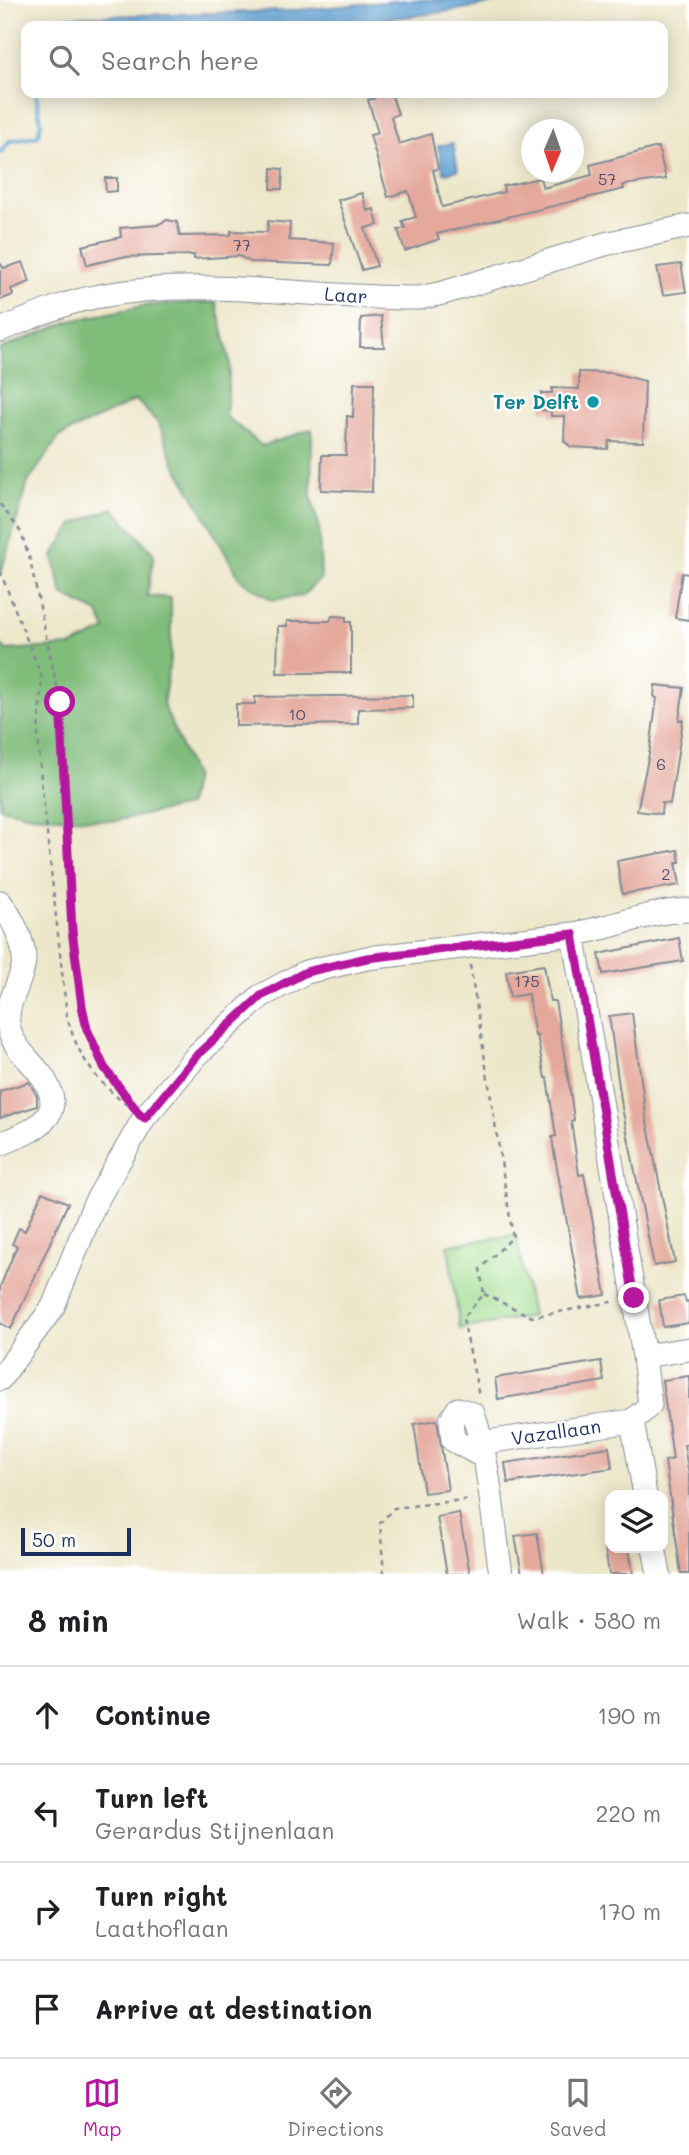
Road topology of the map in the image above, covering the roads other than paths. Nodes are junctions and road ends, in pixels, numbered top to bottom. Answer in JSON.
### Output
{"nodes":[{"id":1,"x":689,"y":226,"type":"edge"},
{"id":2,"x":0,"y":330,"type":"edge"},
{"id":3,"x":0,"y":902,"type":"edge"},
{"id":4,"x":689,"y":910,"type":"edge"},
{"id":5,"x":573,"y":934,"type":"junction"},
{"id":6,"x":0,"y":1144,"type":"edge"},
{"id":7,"x":689,"y":1349,"type":"edge"},
{"id":8,"x":644,"y":1356,"type":"junction"},
{"id":9,"x":0,"y":1379,"type":"edge"},
{"id":10,"x":632,"y":1422,"type":"junction"},
{"id":11,"x":644,"y":1490,"type":"edge"},
{"id":12,"x":655,"y":1553,"type":"edge"},
{"id":13,"x":500,"y":1574,"type":"edge"},
{"id":14,"x":659,"y":1574,"type":"edge"}],
"edges":[{"from":1,"to":2,"type":"street","name":"Laar"},
{"from":3,"to":6,"type":"street"},
{"from":4,"to":5,"type":"street"},
{"from":5,"to":8,"type":"street"},
{"from":5,"to":9,"type":"street"},
{"from":7,"to":8,"type":"street"},
{"from":8,"to":10,"type":"street"},
{"from":10,"to":11,"type":"street"},
{"from":10,"to":13,"type":"street","name":"Vazallaan"},
{"from":12,"to":14,"type":"street"}]}
